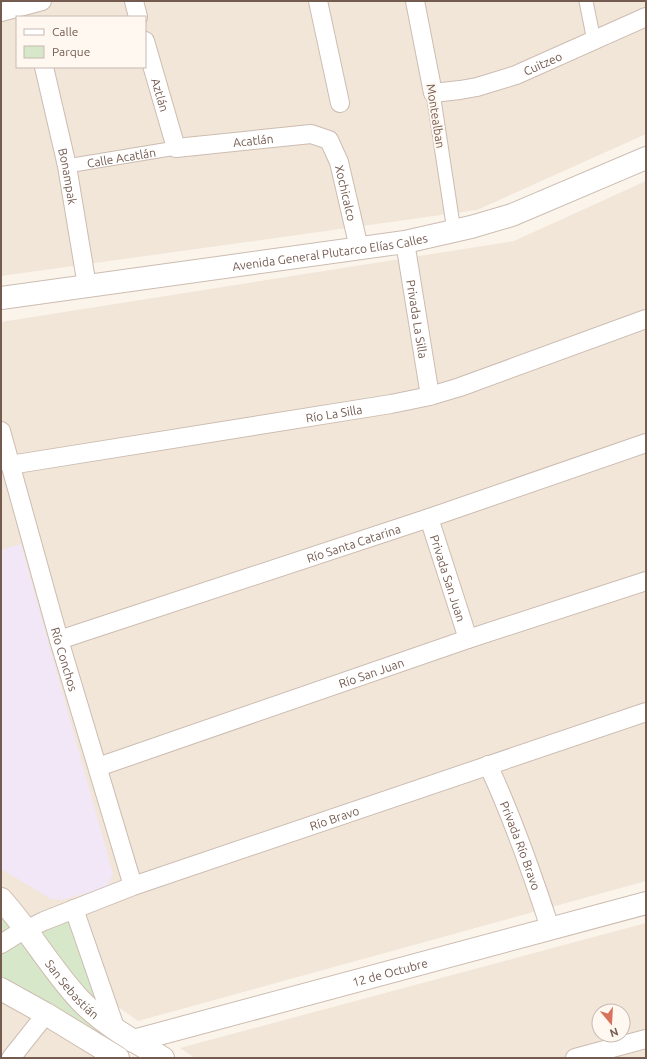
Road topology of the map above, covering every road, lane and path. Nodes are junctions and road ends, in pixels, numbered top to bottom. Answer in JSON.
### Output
{"nodes":[{"id":1,"x":134,"y":1,"type":"edge"},
{"id":2,"x":318,"y":1,"type":"edge"},
{"id":3,"x":415,"y":1,"type":"edge"},
{"id":4,"x":586,"y":1,"type":"edge"},
{"id":5,"x":35,"y":7,"type":"edge"},
{"id":6,"x":1,"y":12,"type":"edge"},
{"id":7,"x":138,"y":16,"type":"edge"},
{"id":8,"x":646,"y":17,"type":"edge"},
{"id":9,"x":594,"y":41,"type":"junction"},
{"id":10,"x":146,"y":44,"type":"edge"},
{"id":11,"x":44,"y":68,"type":"edge"},
{"id":12,"x":433,"y":92,"type":"junction"},
{"id":13,"x":340,"y":103,"type":"dead end"},
{"id":14,"x":329,"y":140,"type":"joint"},
{"id":15,"x":176,"y":148,"type":"junction"},
{"id":16,"x":646,"y":158,"type":"edge"},
{"id":17,"x":67,"y":166,"type":"junction"},
{"id":18,"x":454,"y":231,"type":"junction"},
{"id":19,"x":405,"y":242,"type":"junction"},
{"id":20,"x":359,"y":248,"type":"junction"},
{"id":21,"x":87,"y":286,"type":"junction"},
{"id":22,"x":1,"y":298,"type":"edge"},
{"id":23,"x":646,"y":319,"type":"edge"},
{"id":24,"x":430,"y":396,"type":"junction"},
{"id":25,"x":1,"y":431,"type":"edge"},
{"id":26,"x":646,"y":444,"type":"edge"},
{"id":27,"x":10,"y":465,"type":"junction"},
{"id":28,"x":429,"y":518,"type":"junction"},
{"id":29,"x":646,"y":581,"type":"edge"},
{"id":30,"x":468,"y":638,"type":"junction"},
{"id":31,"x":59,"y":640,"type":"junction"},
{"id":32,"x":646,"y":712,"type":"edge"},
{"id":33,"x":488,"y":765,"type":"junction"},
{"id":34,"x":98,"y":767,"type":"junction"},
{"id":35,"x":133,"y":886,"type":"junction"},
{"id":36,"x":1,"y":899,"type":"edge"},
{"id":37,"x":646,"y":903,"type":"edge"},
{"id":38,"x":74,"y":909,"type":"junction"},
{"id":39,"x":550,"y":928,"type":"junction"},
{"id":40,"x":26,"y":929,"type":"junction"},
{"id":41,"x":1,"y":944,"type":"edge"},
{"id":42,"x":1,"y":989,"type":"edge"},
{"id":43,"x":46,"y":1014,"type":"junction"},
{"id":44,"x":125,"y":1035,"type":"junction"},
{"id":45,"x":646,"y":1039,"type":"edge"},
{"id":46,"x":11,"y":1058,"type":"edge"},
{"id":47,"x":118,"y":1058,"type":"edge"},
{"id":48,"x":162,"y":1058,"type":"edge"},
{"id":49,"x":575,"y":1058,"type":"edge"}],
"edges":[{"from":1,"to":7,"type":"street"},
{"from":2,"to":13,"type":"street"},
{"from":3,"to":12,"type":"street","name":"Montealban"},
{"from":4,"to":9,"type":"street"},
{"from":5,"to":6,"type":"street"},
{"from":8,"to":9,"type":"street","name":"Cuitzeo"},
{"from":9,"to":12,"type":"street","name":"Cuitzeo"},
{"from":10,"to":15,"type":"street","name":"Aztlán"},
{"from":11,"to":17,"type":"street","name":"Bonampak"},
{"from":12,"to":18,"type":"street","name":"Montealban"},
{"from":14,"to":15,"type":"street","name":"Acatlán"},
{"from":14,"to":20,"type":"street","name":"Xochicalco"},
{"from":15,"to":17,"type":"street","name":"Calle Acatlán"},
{"from":16,"to":18,"type":"street","name":"Avenida General Plutarco Elías Calles"},
{"from":17,"to":21,"type":"street","name":"Bonampak"},
{"from":18,"to":19,"type":"street","name":"Avenida General Plutarco Elías Calles"},
{"from":19,"to":20,"type":"street","name":"Avenida General Plutarco Elías Calles"},
{"from":19,"to":24,"type":"street","name":"Privada La Silla"},
{"from":20,"to":21,"type":"street","name":"Avenida General Plutarco Elías Calles"},
{"from":21,"to":22,"type":"street","name":"Avenida General Plutarco Elías Calles"},
{"from":23,"to":24,"type":"street","name":"Río La Silla"},
{"from":24,"to":27,"type":"street","name":"Río La Silla"},
{"from":25,"to":27,"type":"street","name":"Río Conchos"},
{"from":26,"to":28,"type":"street","name":"Río Santa Catarina"},
{"from":27,"to":31,"type":"street","name":"Río Conchos"},
{"from":28,"to":30,"type":"street","name":"Privada San Juan"},
{"from":28,"to":31,"type":"street","name":"Río Santa Catarina"},
{"from":29,"to":30,"type":"street","name":"Río San Juan"},
{"from":30,"to":34,"type":"street","name":"Río San Juan"},
{"from":31,"to":34,"type":"street","name":"Río Conchos"},
{"from":32,"to":33,"type":"street","name":"Río Bravo"},
{"from":33,"to":35,"type":"street","name":"Río Bravo"},
{"from":33,"to":39,"type":"street","name":"Privada Río Bravo"},
{"from":34,"to":35,"type":"street","name":"Río Conchos"},
{"from":35,"to":38,"type":"street","name":"Río Bravo"},
{"from":36,"to":40,"type":"street","name":"San Sebastián"},
{"from":37,"to":39,"type":"street","name":"12 de Octubre"},
{"from":38,"to":40,"type":"street","name":"Río Bravo"},
{"from":38,"to":44,"type":"street"},
{"from":39,"to":44,"type":"street","name":"12 de Octubre"},
{"from":40,"to":41,"type":"street","name":"Río Bravo"},
{"from":40,"to":44,"type":"street","name":"San Sebastián"},
{"from":42,"to":43,"type":"street"},
{"from":43,"to":46,"type":"street"},
{"from":43,"to":47,"type":"street"},
{"from":44,"to":48,"type":"street","name":"San Sebastián"},
{"from":45,"to":49,"type":"street"}]}
